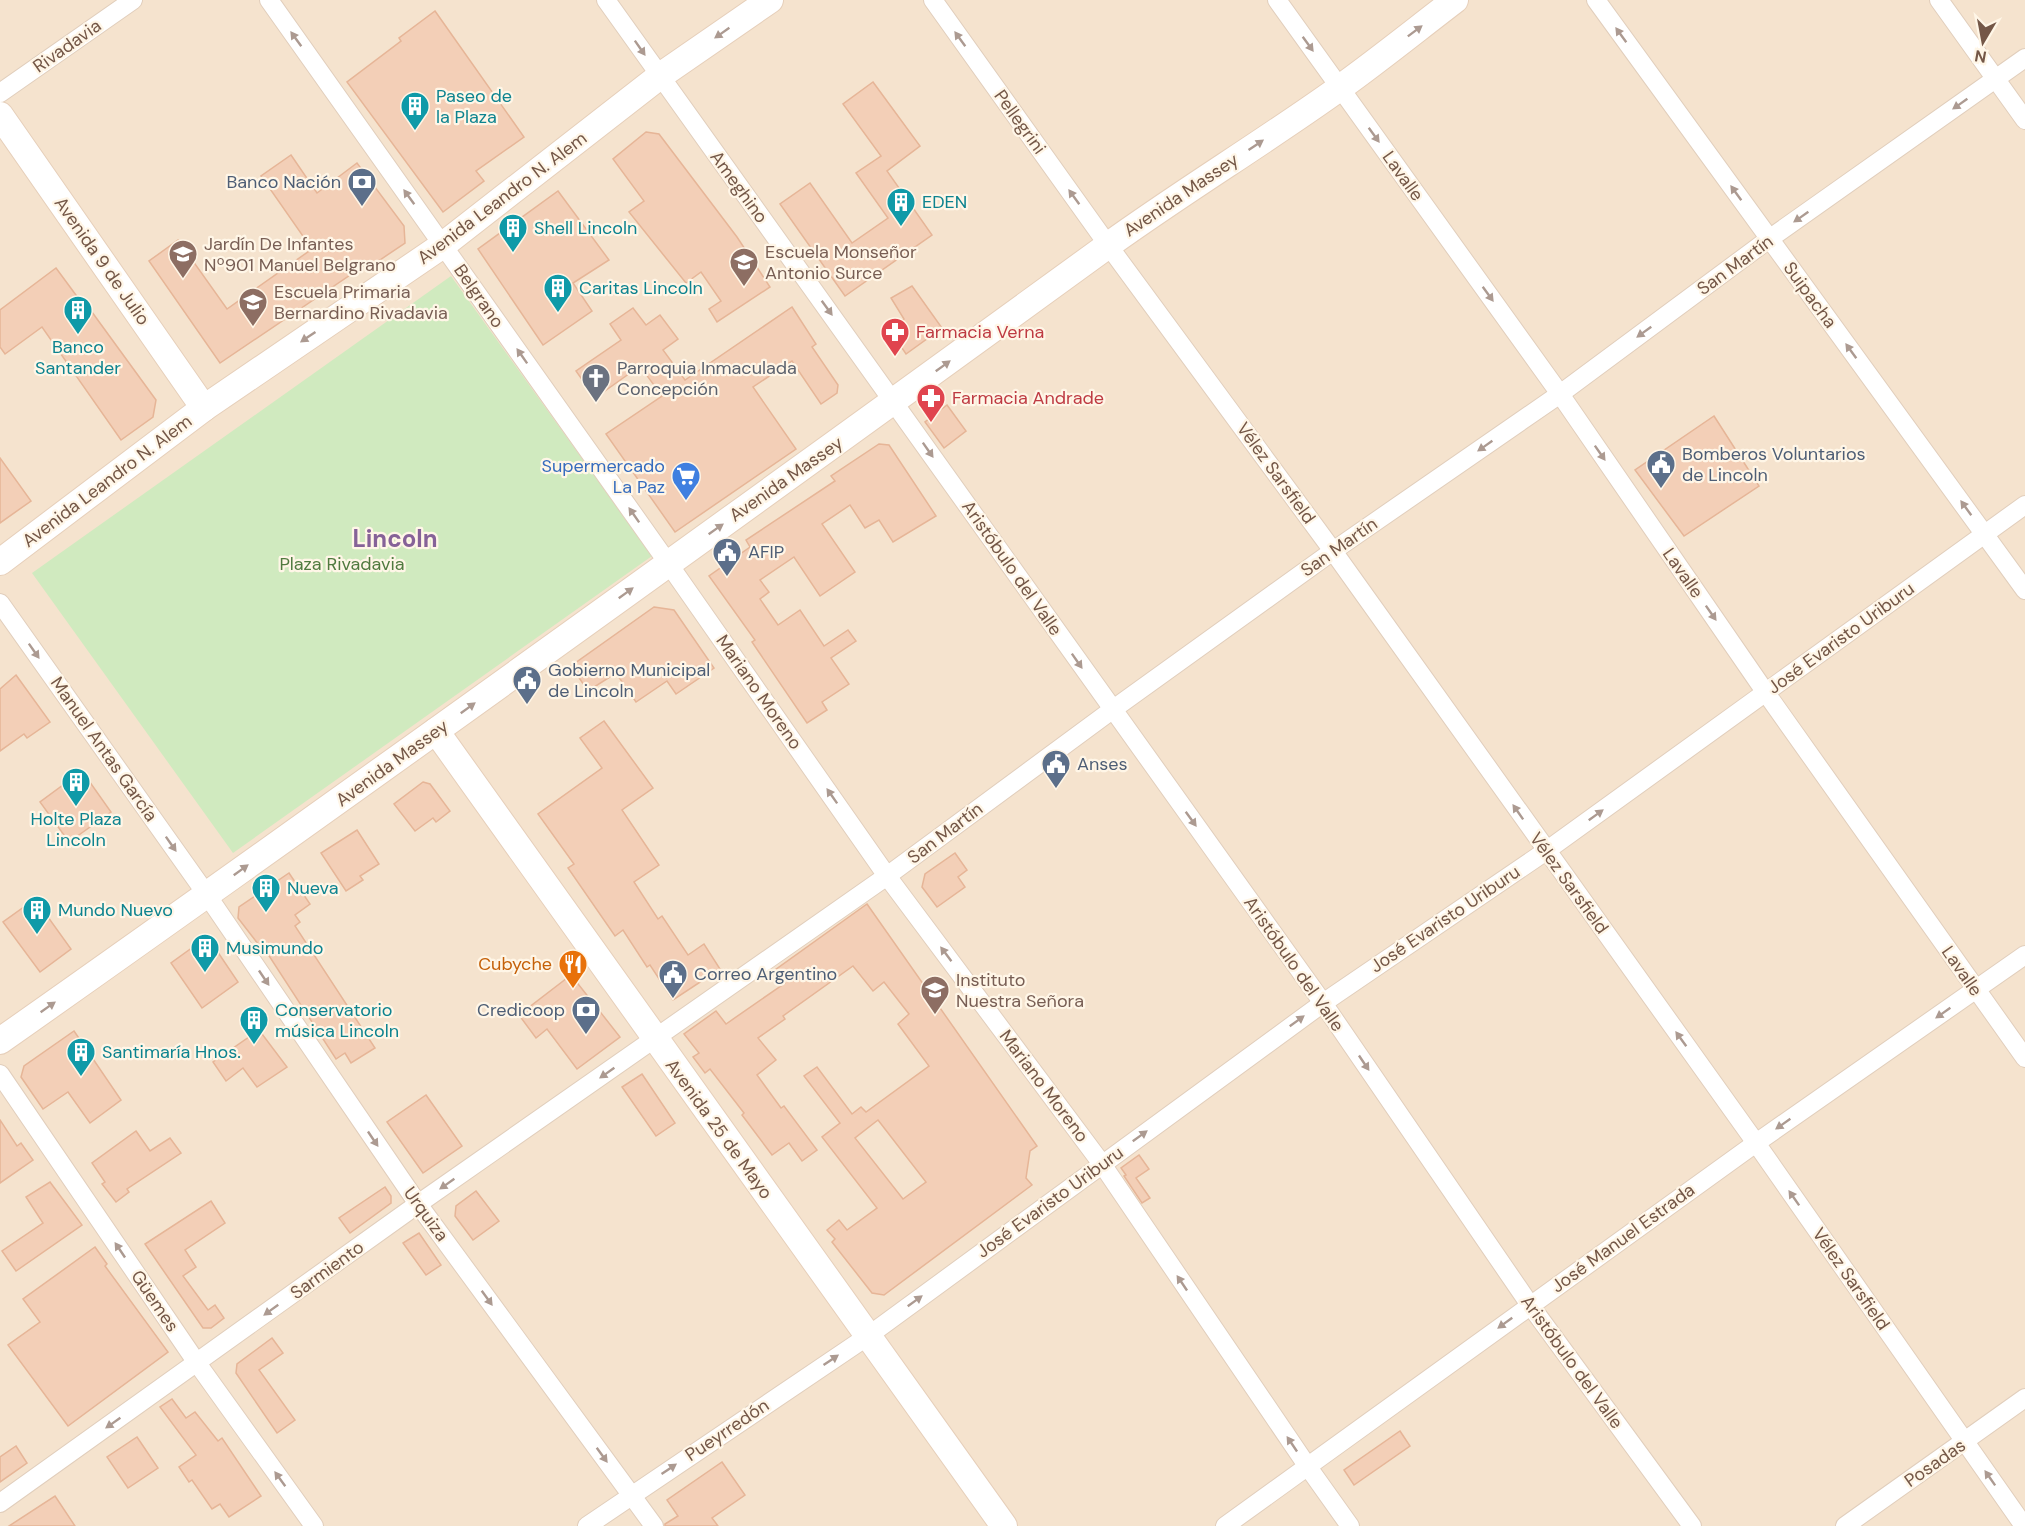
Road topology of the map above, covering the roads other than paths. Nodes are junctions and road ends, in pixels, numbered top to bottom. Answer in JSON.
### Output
{"nodes":[{"id":1,"x":133,"y":0,"type":"edge"},
{"id":2,"x":268,"y":0,"type":"edge"},
{"id":3,"x":606,"y":0,"type":"edge"},
{"id":4,"x":770,"y":0,"type":"edge"},
{"id":5,"x":933,"y":0,"type":"edge"},
{"id":6,"x":1277,"y":0,"type":"edge"},
{"id":7,"x":1455,"y":0,"type":"edge"},
{"id":8,"x":1596,"y":0,"type":"edge"},
{"id":9,"x":1939,"y":0,"type":"edge"},
{"id":10,"x":2025,"y":58,"type":"edge"},
{"id":11,"x":660,"y":76,"type":"junction"},
{"id":12,"x":1995,"y":80,"type":"junction"},
{"id":13,"x":1340,"y":88,"type":"junction"},
{"id":14,"x":0,"y":93,"type":"edge"},
{"id":15,"x":0,"y":115,"type":"edge"},
{"id":16,"x":2025,"y":120,"type":"edge"},
{"id":17,"x":1769,"y":239,"type":"junction"},
{"id":18,"x":443,"y":245,"type":"junction"},
{"id":19,"x":1108,"y":245,"type":"junction"},
{"id":20,"x":1560,"y":394,"type":"junction"},
{"id":21,"x":894,"y":402,"type":"junction"},
{"id":22,"x":204,"y":408,"type":"junction"},
{"id":23,"x":2025,"y":505,"type":"edge"},
{"id":24,"x":1985,"y":533,"type":"junction"},
{"id":25,"x":1333,"y":551,"type":"junction"},
{"id":26,"x":0,"y":562,"type":"edge"},
{"id":27,"x":668,"y":563,"type":"junction"},
{"id":28,"x":2025,"y":590,"type":"edge"},
{"id":29,"x":0,"y":603,"type":"edge"},
{"id":30,"x":1766,"y":693,"type":"junction"},
{"id":31,"x":1112,"y":710,"type":"junction"},
{"id":32,"x":436,"y":731,"type":"junction"},
{"id":33,"x":1546,"y":851,"type":"junction"},
{"id":34,"x":887,"y":876,"type":"junction"},
{"id":35,"x":207,"y":895,"type":"junction"},
{"id":36,"x":2025,"y":955,"type":"edge"},
{"id":37,"x":1976,"y":990,"type":"junction"},
{"id":38,"x":1323,"y":1003,"type":"junction"},
{"id":39,"x":655,"y":1040,"type":"junction"},
{"id":40,"x":0,"y":1041,"type":"edge"},
{"id":41,"x":2025,"y":1058,"type":"edge"},
{"id":42,"x":0,"y":1074,"type":"edge"},
{"id":43,"x":1756,"y":1143,"type":"junction"},
{"id":44,"x":1102,"y":1164,"type":"junction"},
{"id":45,"x":418,"y":1204,"type":"junction"},
{"id":46,"x":1530,"y":1305,"type":"junction"},
{"id":47,"x":868,"y":1336,"type":"junction"},
{"id":48,"x":197,"y":1363,"type":"junction"},
{"id":49,"x":2025,"y":1398,"type":"edge"},
{"id":50,"x":1964,"y":1442,"type":"junction"},
{"id":51,"x":1308,"y":1467,"type":"junction"},
{"id":52,"x":631,"y":1494,"type":"junction"},
{"id":53,"x":0,"y":1503,"type":"edge"},
{"id":54,"x":314,"y":1526,"type":"edge"},
{"id":55,"x":586,"y":1526,"type":"edge"},
{"id":56,"x":654,"y":1526,"type":"edge"},
{"id":57,"x":1004,"y":1526,"type":"edge"},
{"id":58,"x":1225,"y":1526,"type":"edge"},
{"id":59,"x":1350,"y":1526,"type":"edge"},
{"id":60,"x":1692,"y":1526,"type":"edge"},
{"id":61,"x":1845,"y":1526,"type":"edge"},
{"id":62,"x":2024,"y":1526,"type":"edge"}],
"edges":[{"from":1,"to":14,"type":"street","name":"Rivadavia"},
{"from":18,"to":2,"type":"street","name":"Belgrano","one_way":true},
{"from":3,"to":11,"type":"street","name":"Ameghino","one_way":true},
{"from":4,"to":11,"type":"main road","name":"Avenida Leandro N. Alem","one_way":true},
{"from":19,"to":5,"type":"street","name":"Pellegrini","one_way":true},
{"from":6,"to":13,"type":"street","name":"Lavalle","one_way":true},
{"from":13,"to":7,"type":"main road","name":"Avenida Massey","one_way":true},
{"from":17,"to":8,"type":"street","name":"Suipacha","one_way":true},
{"from":9,"to":12,"type":"street"},
{"from":10,"to":12,"type":"street","name":"San Martín"},
{"from":11,"to":18,"type":"main road","name":"Avenida Leandro N. Alem"},
{"from":11,"to":21,"type":"street","name":"Ameghino","one_way":true},
{"from":12,"to":16,"type":"street"},
{"from":12,"to":17,"type":"street","name":"San Martín","one_way":true},
{"from":19,"to":13,"type":"main road","name":"Avenida Massey","one_way":true},
{"from":13,"to":20,"type":"street","name":"Lavalle","one_way":true},
{"from":15,"to":22,"type":"main road","name":"Avenida 9 de Julio"},
{"from":17,"to":20,"type":"street","name":"San Martín","one_way":true},
{"from":24,"to":17,"type":"street","name":"Suipacha","one_way":true},
{"from":18,"to":22,"type":"main road","name":"Avenida Leandro N. Alem","one_way":true},
{"from":27,"to":18,"type":"street","name":"Belgrano","one_way":true},
{"from":21,"to":19,"type":"main road","name":"Avenida Massey","one_way":true},
{"from":19,"to":25,"type":"street","name":"Vélez Sarsfield"},
{"from":20,"to":25,"type":"street","name":"San Martín","one_way":true},
{"from":20,"to":30,"type":"street","name":"Lavalle","one_way":true},
{"from":27,"to":21,"type":"main road","name":"Avenida Massey","one_way":true},
{"from":21,"to":31,"type":"street","name":"Aristóbulo del Valle","one_way":true},
{"from":22,"to":26,"type":"main road","name":"Avenida Leandro N. Alem"},
{"from":23,"to":24,"type":"street","name":"José Evaristo Uriburu"},
{"from":24,"to":28,"type":"street","name":"Suipacha"},
{"from":24,"to":30,"type":"street","name":"José Evaristo Uriburu"},
{"from":25,"to":31,"type":"street","name":"San Martín"},
{"from":33,"to":25,"type":"street","name":"Vélez Sarsfield","one_way":true},
{"from":32,"to":27,"type":"main road","name":"Avenida Massey","one_way":true},
{"from":34,"to":27,"type":"street","name":"Mariano Moreno","one_way":true},
{"from":29,"to":35,"type":"street","name":"Manuel Antas García","one_way":true},
{"from":33,"to":30,"type":"street","name":"José Evaristo Uriburu","one_way":true},
{"from":30,"to":37,"type":"street","name":"Lavalle"},
{"from":31,"to":34,"type":"street","name":"San Martín"},
{"from":31,"to":38,"type":"street","name":"Aristóbulo del Valle","one_way":true},
{"from":35,"to":32,"type":"main road","name":"Avenida Massey","one_way":true},
{"from":32,"to":39,"type":"main road","name":"Avenida 25 de Mayo"},
{"from":33,"to":38,"type":"street","name":"José Evaristo Uriburu"},
{"from":43,"to":33,"type":"street","name":"Vélez Sarsfield","one_way":true},
{"from":34,"to":39,"type":"street","name":"San Martín"},
{"from":44,"to":34,"type":"street","name":"Mariano Moreno","one_way":true},
{"from":40,"to":35,"type":"main road","name":"Avenida Massey","one_way":true},
{"from":35,"to":45,"type":"street","name":"Urquiza","one_way":true},
{"from":36,"to":37,"type":"street","name":"José Manuel Estrada"},
{"from":37,"to":41,"type":"street","name":"Lavalle"},
{"from":37,"to":43,"type":"street","name":"José Manuel Estrada","one_way":true},
{"from":44,"to":38,"type":"street","name":"José Evaristo Uriburu","one_way":true},
{"from":38,"to":46,"type":"street","name":"Aristóbulo del Valle","one_way":true},
{"from":39,"to":45,"type":"street","name":"Sarmiento","one_way":true},
{"from":39,"to":47,"type":"main road","name":"Avenida 25 de Mayo"},
{"from":48,"to":42,"type":"street","name":"Güemes","one_way":true},
{"from":43,"to":46,"type":"street","name":"José Manuel Estrada"},
{"from":50,"to":43,"type":"street","name":"Vélez Sarsfield","one_way":true},
{"from":47,"to":44,"type":"street","name":"José Evaristo Uriburu","one_way":true},
{"from":51,"to":44,"type":"street","name":"Mariano Moreno","one_way":true},
{"from":45,"to":48,"type":"street","name":"Sarmiento","one_way":true},
{"from":45,"to":52,"type":"street","name":"Urquiza","one_way":true},
{"from":46,"to":51,"type":"street","name":"José Manuel Estrada","one_way":true},
{"from":46,"to":60,"type":"street","name":"Aristóbulo del Valle"},
{"from":52,"to":47,"type":"street","name":"Pueyrredón","one_way":true},
{"from":47,"to":57,"type":"main road","name":"Avenida 25 de Mayo"},
{"from":48,"to":53,"type":"street","name":"Sarmiento","one_way":true},
{"from":54,"to":48,"type":"street","name":"Güemes","one_way":true},
{"from":49,"to":50,"type":"street","name":"Posadas"},
{"from":50,"to":61,"type":"street","name":"Posadas"},
{"from":62,"to":50,"type":"street","name":"Vélez Sarsfield","one_way":true},
{"from":51,"to":58,"type":"street","name":"José Manuel Estrada"},
{"from":51,"to":59,"type":"street","name":"Mariano Moreno"},
{"from":52,"to":55,"type":"street","name":"Pueyrredón"},
{"from":52,"to":56,"type":"street","name":"Urquiza"}]}
